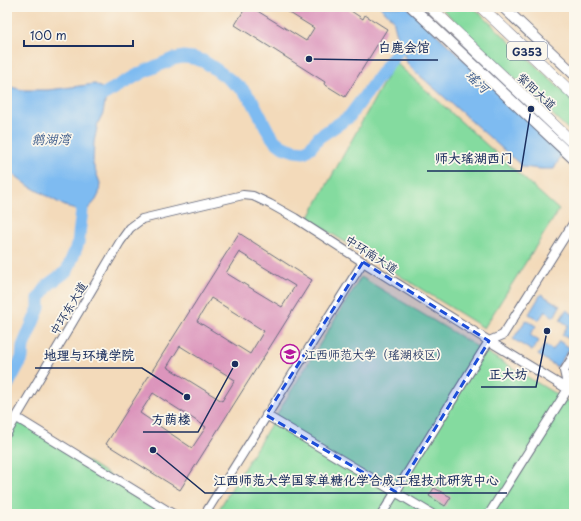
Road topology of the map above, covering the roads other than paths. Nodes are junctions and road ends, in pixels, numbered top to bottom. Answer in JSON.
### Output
{"nodes":[{"id":1,"x":412,"y":7,"type":"edge"},
{"id":2,"x":430,"y":7,"type":"edge"},
{"id":3,"x":481,"y":7,"type":"edge"},
{"id":4,"x":503,"y":7,"type":"edge"},
{"id":5,"x":574,"y":74,"type":"edge"},
{"id":6,"x":574,"y":95,"type":"edge"},
{"id":7,"x":574,"y":144,"type":"edge"},
{"id":8,"x":574,"y":159,"type":"edge"},
{"id":9,"x":142,"y":220,"type":"joint"},
{"id":10,"x":574,"y":222,"type":"edge"},
{"id":11,"x":362,"y":262,"type":"junction"},
{"id":12,"x":489,"y":342,"type":"junction"},
{"id":13,"x":574,"y":355,"type":"edge"},
{"id":14,"x":571,"y":391,"type":"edge"},
{"id":15,"x":266,"y":415,"type":"junction"},
{"id":16,"x":17,"y":418,"type":"junction"},
{"id":17,"x":7,"y":433,"type":"edge"},
{"id":18,"x":396,"y":492,"type":"junction"},
{"id":19,"x":173,"y":514,"type":"edge"},
{"id":20,"x":205,"y":514,"type":"edge"},
{"id":21,"x":382,"y":514,"type":"edge"},
{"id":22,"x":432,"y":514,"type":"edge"},
{"id":23,"x":489,"y":514,"type":"edge"}],
"edges":[{"from":1,"to":8,"type":"main road"},
{"from":2,"to":7,"type":"highway","name":"紫阳大道","number":"G353"},
{"from":3,"to":6,"type":"highway","name":"紫阳大道","number":"G353"},
{"from":4,"to":5,"type":"main road"},
{"from":9,"to":11,"type":"street","name":"中环南大道"},
{"from":9,"to":16,"type":"street","name":"中环东大道"},
{"from":10,"to":12,"type":"street"},
{"from":11,"to":12,"type":"street","name":"中环南大道"},
{"from":11,"to":15,"type":"street"},
{"from":12,"to":14,"type":"street","name":"中环南大道"},
{"from":12,"to":18,"type":"street"},
{"from":13,"to":14,"type":"street"},
{"from":14,"to":23,"type":"street"},
{"from":15,"to":18,"type":"street"},
{"from":15,"to":20,"type":"street"},
{"from":16,"to":17,"type":"street","name":"中环东大道"},
{"from":16,"to":19,"type":"street"},
{"from":18,"to":21,"type":"street"},
{"from":18,"to":22,"type":"street"}]}
